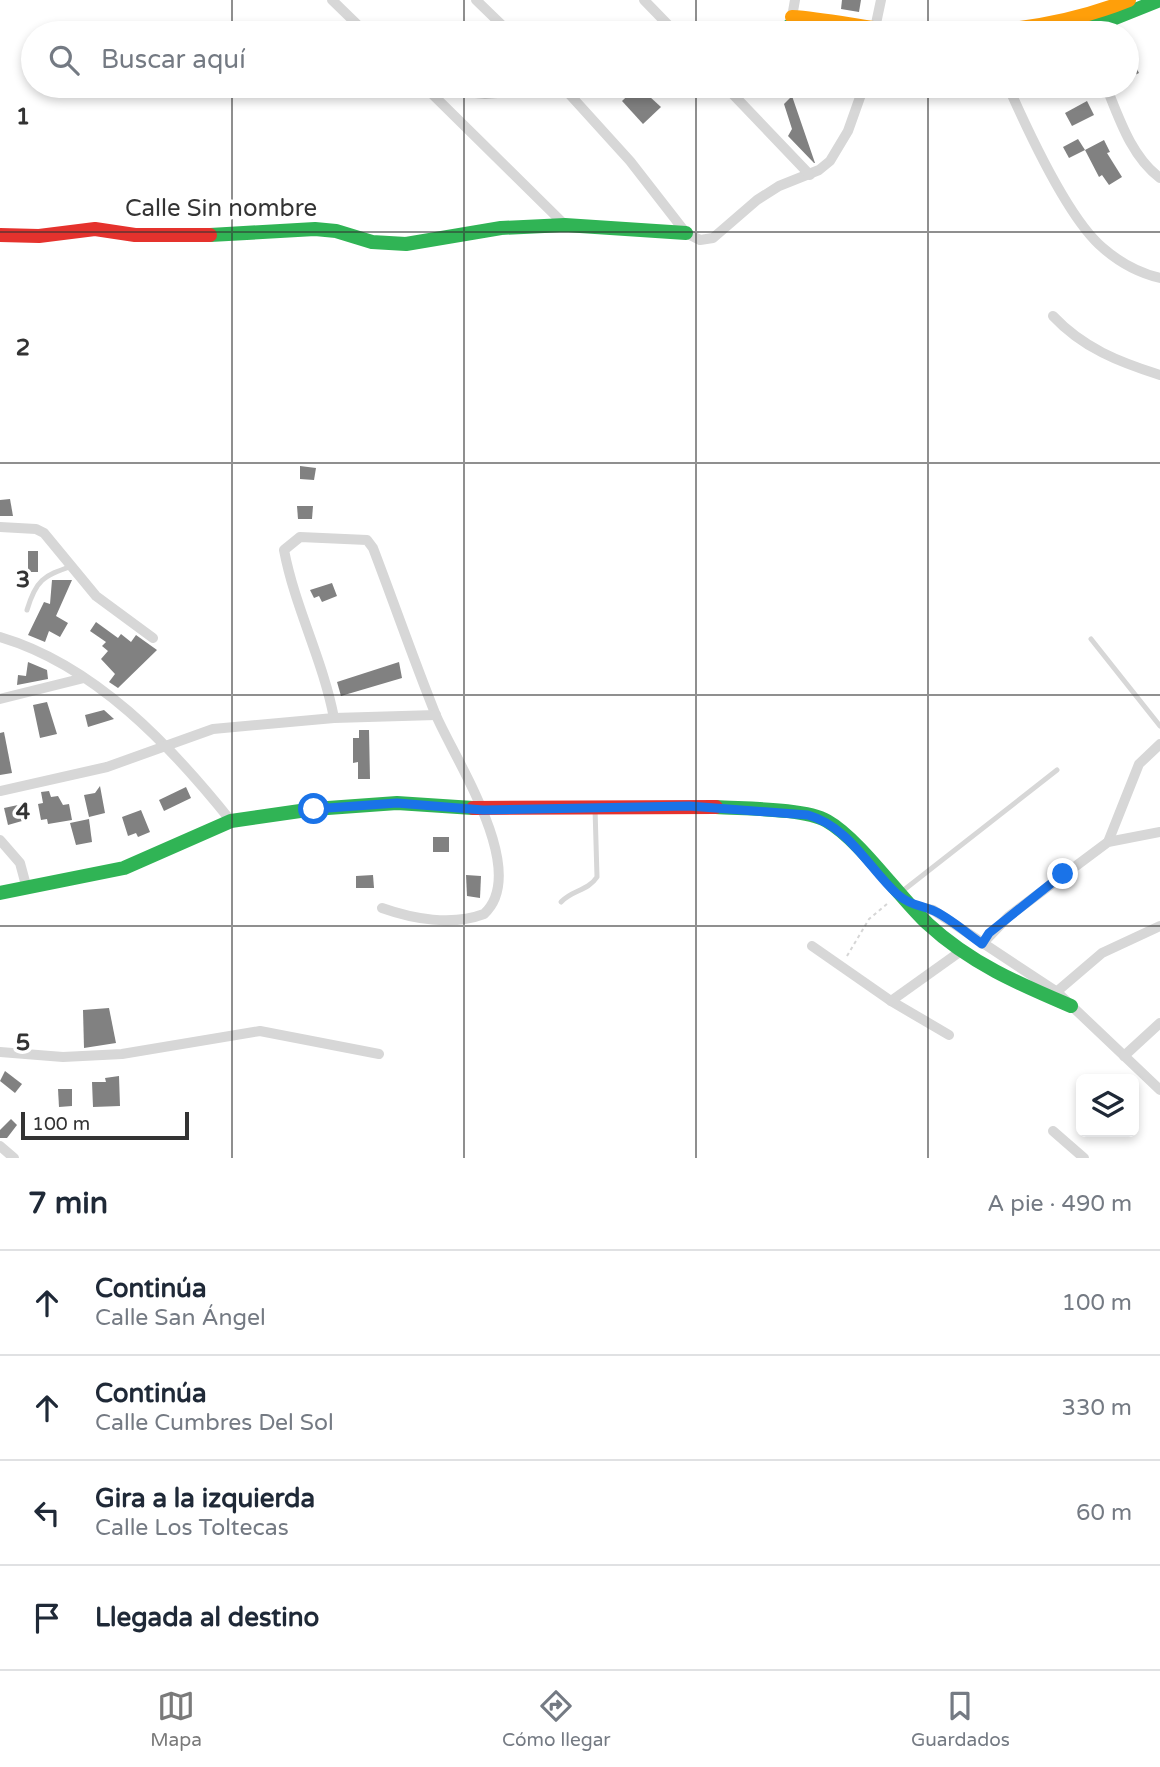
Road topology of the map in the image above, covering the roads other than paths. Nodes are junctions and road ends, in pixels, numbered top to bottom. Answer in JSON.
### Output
{"nodes":[{"id":1,"x":332,"y":0,"type":"edge"},
{"id":2,"x":476,"y":0,"type":"edge"},
{"id":3,"x":644,"y":0,"type":"edge"},
{"id":4,"x":795,"y":0,"type":"edge"},
{"id":5,"x":881,"y":0,"type":"edge"},
{"id":6,"x":1129,"y":0,"type":"edge"},
{"id":7,"x":1160,"y":0,"type":"edge"},
{"id":8,"x":354,"y":21,"type":"edge"},
{"id":9,"x":498,"y":21,"type":"edge"},
{"id":10,"x":664,"y":21,"type":"edge"},
{"id":11,"x":790,"y":21,"type":"edge"},
{"id":12,"x":877,"y":21,"type":"edge"},
{"id":13,"x":1062,"y":21,"type":"edge"},
{"id":14,"x":1108,"y":21,"type":"edge"},
{"id":15,"x":436,"y":98,"type":"edge"},
{"id":16,"x":574,"y":98,"type":"edge"},
{"id":17,"x":736,"y":98,"type":"edge"},
{"id":18,"x":859,"y":98,"type":"edge"},
{"id":19,"x":1014,"y":98,"type":"edge"},
{"id":20,"x":1111,"y":98,"type":"edge"},
{"id":21,"x":810,"y":175,"type":"junction"},
{"id":22,"x":1160,"y":178,"type":"edge"},
{"id":23,"x":565,"y":225,"type":"junction"},
{"id":24,"x":686,"y":233,"type":"junction"},
{"id":25,"x":0,"y":235,"type":"edge"},
{"id":26,"x":1160,"y":278,"type":"edge"},
{"id":27,"x":1053,"y":316,"type":"dead end"},
{"id":28,"x":1160,"y":375,"type":"edge"},
{"id":29,"x":0,"y":527,"type":"edge"},
{"id":30,"x":72,"y":566,"type":"junction"},
{"id":31,"x":27,"y":610,"type":"dead end"},
{"id":32,"x":0,"y":637,"type":"edge"},
{"id":33,"x":153,"y":638,"type":"dead end"},
{"id":34,"x":1091,"y":639,"type":"dead end"},
{"id":35,"x":84,"y":678,"type":"junction"},
{"id":36,"x":0,"y":699,"type":"edge"},
{"id":37,"x":436,"y":715,"type":"junction"},
{"id":38,"x":334,"y":718,"type":"junction"},
{"id":39,"x":1160,"y":726,"type":"edge"},
{"id":40,"x":163,"y":744,"type":"junction"},
{"id":41,"x":1160,"y":744,"type":"edge"},
{"id":42,"x":1057,"y":769,"type":"dead end"},
{"id":43,"x":0,"y":792,"type":"edge"},
{"id":44,"x":595,"y":808,"type":"junction"},
{"id":45,"x":483,"y":810,"type":"junction"},
{"id":46,"x":230,"y":821,"type":"junction"},
{"id":47,"x":1160,"y":832,"type":"edge"},
{"id":48,"x":0,"y":840,"type":"edge"},
{"id":49,"x":1108,"y":842,"type":"junction"},
{"id":50,"x":27,"y":889,"type":"junction"},
{"id":51,"x":0,"y":893,"type":"edge"},
{"id":52,"x":898,"y":895,"type":"junction"},
{"id":53,"x":561,"y":902,"type":"dead end"},
{"id":54,"x":913,"y":905,"type":"junction"},
{"id":55,"x":382,"y":908,"type":"dead end"},
{"id":56,"x":1160,"y":926,"type":"edge"},
{"id":57,"x":982,"y":944,"type":"junction"},
{"id":58,"x":812,"y":946,"type":"dead end"},
{"id":59,"x":961,"y":951,"type":"junction"},
{"id":60,"x":1053,"y":995,"type":"junction"},
{"id":61,"x":891,"y":1001,"type":"junction"},
{"id":62,"x":1071,"y":1006,"type":"joint"},
{"id":63,"x":1160,"y":1023,"type":"edge"},
{"id":64,"x":949,"y":1035,"type":"dead end"},
{"id":65,"x":0,"y":1052,"type":"edge"},
{"id":66,"x":379,"y":1054,"type":"dead end"},
{"id":67,"x":1124,"y":1056,"type":"junction"},
{"id":68,"x":1160,"y":1090,"type":"edge"},
{"id":69,"x":1053,"y":1132,"type":"dead end"},
{"id":70,"x":0,"y":1146,"type":"edge"},
{"id":71,"x":14,"y":1158,"type":"edge"},
{"id":72,"x":1084,"y":1158,"type":"edge"}],
"edges":[{"from":1,"to":8,"type":"street"},
{"from":2,"to":9,"type":"street"},
{"from":3,"to":10,"type":"street"},
{"from":4,"to":11,"type":"street"},
{"from":5,"to":12,"type":"street"},
{"from":6,"to":13,"type":"street"},
{"from":7,"to":14,"type":"street"},
{"from":15,"to":23,"type":"street"},
{"from":16,"to":24,"type":"street"},
{"from":17,"to":21,"type":"street"},
{"from":18,"to":21,"type":"street"},
{"from":19,"to":26,"type":"street"},
{"from":20,"to":22,"type":"street"},
{"from":21,"to":24,"type":"street"},
{"from":23,"to":24,"type":"street","name":"Calle Sin nombre"},
{"from":23,"to":25,"type":"street","name":"Calle Sin nombre"},
{"from":27,"to":28,"type":"street"},
{"from":29,"to":30,"type":"street"},
{"from":30,"to":31,"type":"lane"},
{"from":30,"to":33,"type":"street"},
{"from":32,"to":35,"type":"street"},
{"from":34,"to":39,"type":"lane"},
{"from":35,"to":36,"type":"street"},
{"from":35,"to":40,"type":"street"},
{"from":37,"to":38,"type":"street"},
{"from":37,"to":38,"type":"street"},
{"from":37,"to":45,"type":"street"},
{"from":38,"to":40,"type":"street"},
{"from":40,"to":43,"type":"street"},
{"from":40,"to":46,"type":"street"},
{"from":41,"to":49,"type":"street"},
{"from":42,"to":52,"type":"lane"},
{"from":44,"to":45,"type":"street"},
{"from":44,"to":52,"type":"street"},
{"from":44,"to":53,"type":"lane"},
{"from":45,"to":46,"type":"street"},
{"from":45,"to":55,"type":"street"},
{"from":46,"to":50,"type":"street"},
{"from":47,"to":49,"type":"street"},
{"from":48,"to":50,"type":"street"},
{"from":49,"to":57,"type":"street"},
{"from":50,"to":51,"type":"street"},
{"from":52,"to":54,"type":"street"},
{"from":54,"to":57,"type":"street"},
{"from":54,"to":59,"type":"street"},
{"from":56,"to":60,"type":"street"},
{"from":57,"to":60,"type":"street"},
{"from":58,"to":61,"type":"street"},
{"from":59,"to":60,"type":"street"},
{"from":59,"to":61,"type":"street"},
{"from":60,"to":62,"type":"street"},
{"from":61,"to":64,"type":"street"},
{"from":62,"to":67,"type":"street"},
{"from":63,"to":67,"type":"street"},
{"from":65,"to":66,"type":"street"},
{"from":67,"to":68,"type":"street"},
{"from":69,"to":72,"type":"street"},
{"from":70,"to":71,"type":"street"}]}
